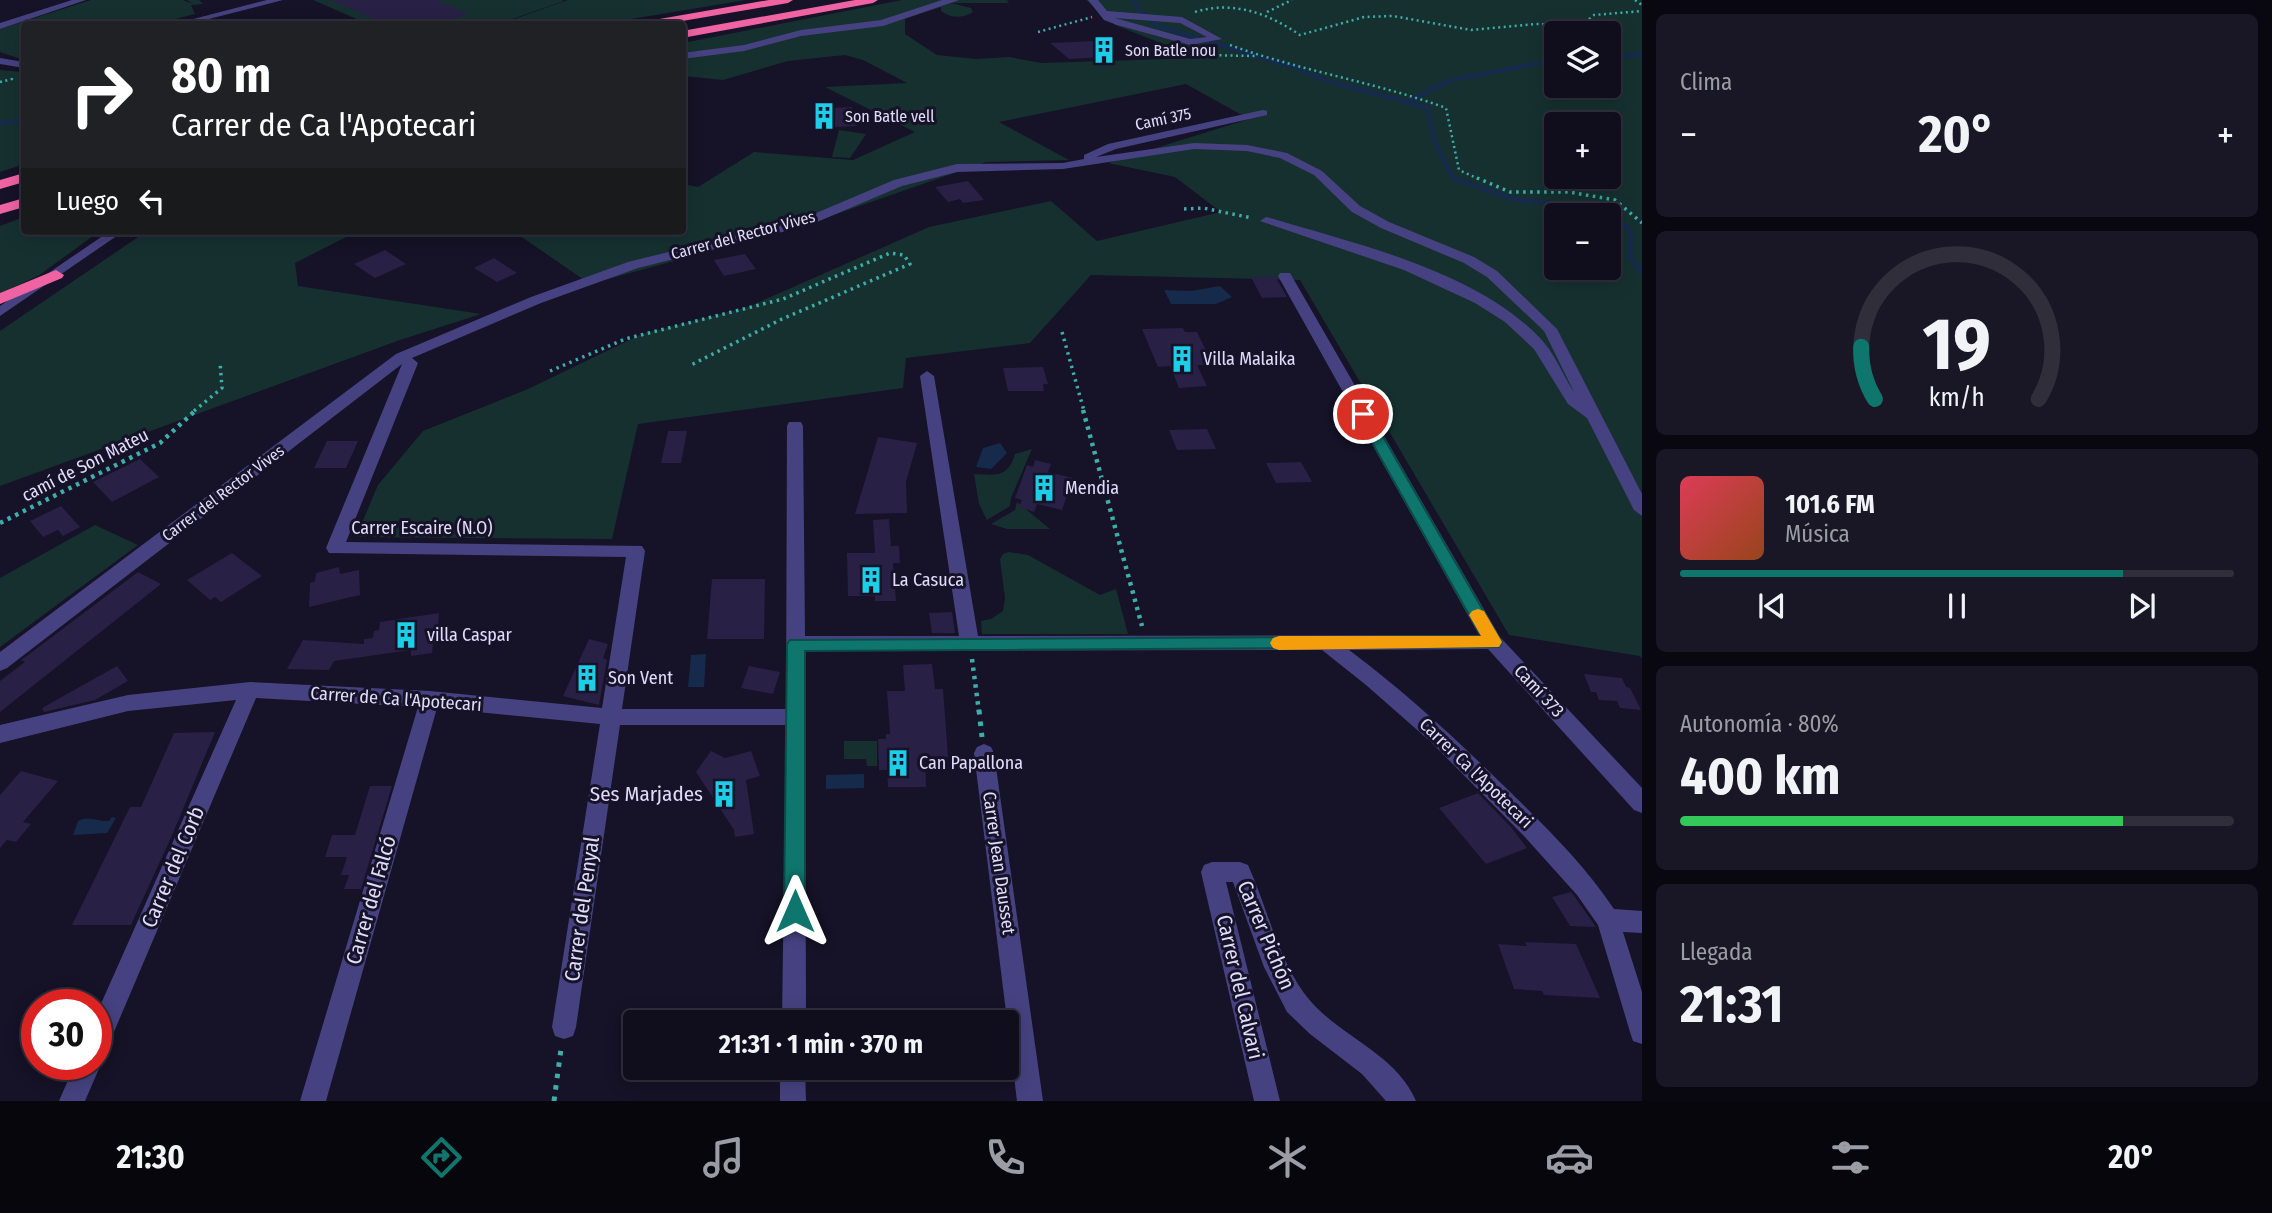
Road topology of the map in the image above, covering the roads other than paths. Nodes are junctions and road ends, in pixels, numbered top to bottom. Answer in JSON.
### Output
{"nodes":[{"id":1,"x":81,"y":0,"type":"edge"},
{"id":2,"x":278,"y":0,"type":"edge"},
{"id":3,"x":789,"y":0,"type":"edge"},
{"id":4,"x":873,"y":0,"type":"edge"},
{"id":5,"x":954,"y":0,"type":"edge"},
{"id":6,"x":1093,"y":0,"type":"edge"},
{"id":7,"x":1103,"y":14,"type":"junction"},
{"id":8,"x":191,"y":21,"type":"edge"},
{"id":9,"x":666,"y":21,"type":"edge"},
{"id":10,"x":0,"y":26,"type":"edge"},
{"id":11,"x":686,"y":34,"type":"edge"},
{"id":12,"x":686,"y":55,"type":"edge"},
{"id":13,"x":0,"y":61,"type":"edge"},
{"id":14,"x":21,"y":64,"type":"edge"},
{"id":15,"x":1263,"y":113,"type":"dead end"},
{"id":16,"x":1073,"y":165,"type":"junction"},
{"id":17,"x":21,"y":178,"type":"edge"},
{"id":18,"x":0,"y":185,"type":"edge"},
{"id":19,"x":21,"y":203,"type":"edge"},
{"id":20,"x":0,"y":210,"type":"edge"},
{"id":21,"x":21,"y":213,"type":"edge"},
{"id":22,"x":0,"y":220,"type":"edge"},
{"id":23,"x":1266,"y":221,"type":"road end"},
{"id":24,"x":112,"y":235,"type":"edge"},
{"id":25,"x":56,"y":275,"type":"junction"},
{"id":26,"x":1285,"y":276,"type":"dead end"},
{"id":27,"x":0,"y":299,"type":"edge"},
{"id":28,"x":0,"y":312,"type":"edge"},
{"id":29,"x":401,"y":357,"type":"junction"},
{"id":30,"x":927,"y":376,"type":"dead end"},
{"id":31,"x":1594,"y":415,"type":"junction"},
{"id":32,"x":795,"y":426,"type":"dead end"},
{"id":33,"x":1642,"y":510,"type":"edge"},
{"id":34,"x":636,"y":551,"type":"joint"},
{"id":35,"x":1493,"y":642,"type":"junction"},
{"id":36,"x":1326,"y":643,"type":"junction"},
{"id":37,"x":796,"y":644,"type":"junction"},
{"id":38,"x":970,"y":644,"type":"junction"},
{"id":39,"x":0,"y":663,"type":"edge"},
{"id":40,"x":250,"y":690,"type":"junction"},
{"id":41,"x":430,"y":699,"type":"junction"},
{"id":42,"x":610,"y":717,"type":"junction"},
{"id":43,"x":796,"y":717,"type":"junction"},
{"id":44,"x":0,"y":734,"type":"edge"},
{"id":45,"x":984,"y":753,"type":"road end"},
{"id":46,"x":1642,"y":803,"type":"edge"},
{"id":47,"x":1212,"y":872,"type":"joint"},
{"id":48,"x":1608,"y":920,"type":"junction"},
{"id":49,"x":1642,"y":922,"type":"edge"},
{"id":50,"x":112,"y":1007,"type":"edge"},
{"id":51,"x":794,"y":1010,"type":"edge"},
{"id":52,"x":564,"y":1027,"type":"road end"},
{"id":53,"x":1642,"y":1032,"type":"edge"},
{"id":54,"x":81,"y":1080,"type":"edge"},
{"id":55,"x":793,"y":1080,"type":"edge"},
{"id":56,"x":72,"y":1101,"type":"edge"},
{"id":57,"x":313,"y":1101,"type":"edge"},
{"id":58,"x":793,"y":1101,"type":"edge"},
{"id":59,"x":1030,"y":1101,"type":"edge"},
{"id":60,"x":1267,"y":1101,"type":"edge"},
{"id":61,"x":1403,"y":1101,"type":"edge"}],
"edges":[{"from":1,"to":10,"type":"street"},
{"from":2,"to":8,"type":"street"},
{"from":3,"to":9,"type":"highway"},
{"from":4,"to":11,"type":"highway"},
{"from":5,"to":12,"type":"street"},
{"from":6,"to":7,"type":"street"},
{"from":7,"to":7,"type":"street"},
{"from":13,"to":14,"type":"street"},
{"from":15,"to":16,"type":"street","name":"Camí 375"},
{"from":16,"to":29,"type":"street","name":"Carrer del Rector Vives"},
{"from":16,"to":31,"type":"street","name":"Carrer del Rector Vives"},
{"from":17,"to":18,"type":"highway"},
{"from":19,"to":20,"type":"highway"},
{"from":21,"to":22,"type":"highway"},
{"from":23,"to":31,"type":"street"},
{"from":24,"to":25,"type":"street"},
{"from":25,"to":27,"type":"highway"},
{"from":25,"to":28,"type":"street"},
{"from":26,"to":35,"type":"street","name":"Camí 373"},
{"from":29,"to":34,"type":"street","name":"Carrer Escaire (N.O)"},
{"from":29,"to":39,"type":"street","name":"Carrer del Rector Vives"},
{"from":30,"to":38,"type":"street"},
{"from":31,"to":33,"type":"street","name":"Carrer del Rector Vives"},
{"from":32,"to":37,"type":"street"},
{"from":34,"to":42,"type":"street","name":"Carrer del Penyal"},
{"from":35,"to":36,"type":"street"},
{"from":35,"to":46,"type":"street","name":"Camí 373"},
{"from":36,"to":38,"type":"street"},
{"from":36,"to":48,"type":"street","name":"Carrer Ca l'Apotecari"},
{"from":37,"to":38,"type":"street"},
{"from":37,"to":43,"type":"street"},
{"from":40,"to":41,"type":"street","name":"Carrer de Ca l'Apotecari"},
{"from":40,"to":44,"type":"street","name":"Carrer de Ca l'Apotecari"},
{"from":40,"to":50,"type":"street","name":"Carrer del Corb"},
{"from":41,"to":42,"type":"street","name":"Carrer de Ca l'Apotecari"},
{"from":41,"to":57,"type":"street","name":"Carrer del Falcó"},
{"from":42,"to":43,"type":"street","name":"Carrer de Ca l'Apotecari"},
{"from":42,"to":52,"type":"street","name":"Carrer del Penyal"},
{"from":43,"to":51,"type":"street"},
{"from":45,"to":59,"type":"street","name":"Carrer Jean Dausset"},
{"from":47,"to":60,"type":"street","name":"Carrer del Calvari"},
{"from":47,"to":61,"type":"street","name":"Carrer Pichón"},
{"from":48,"to":49,"type":"street"},
{"from":48,"to":53,"type":"street"},
{"from":54,"to":56,"type":"street"},
{"from":55,"to":58,"type":"street"}]}
